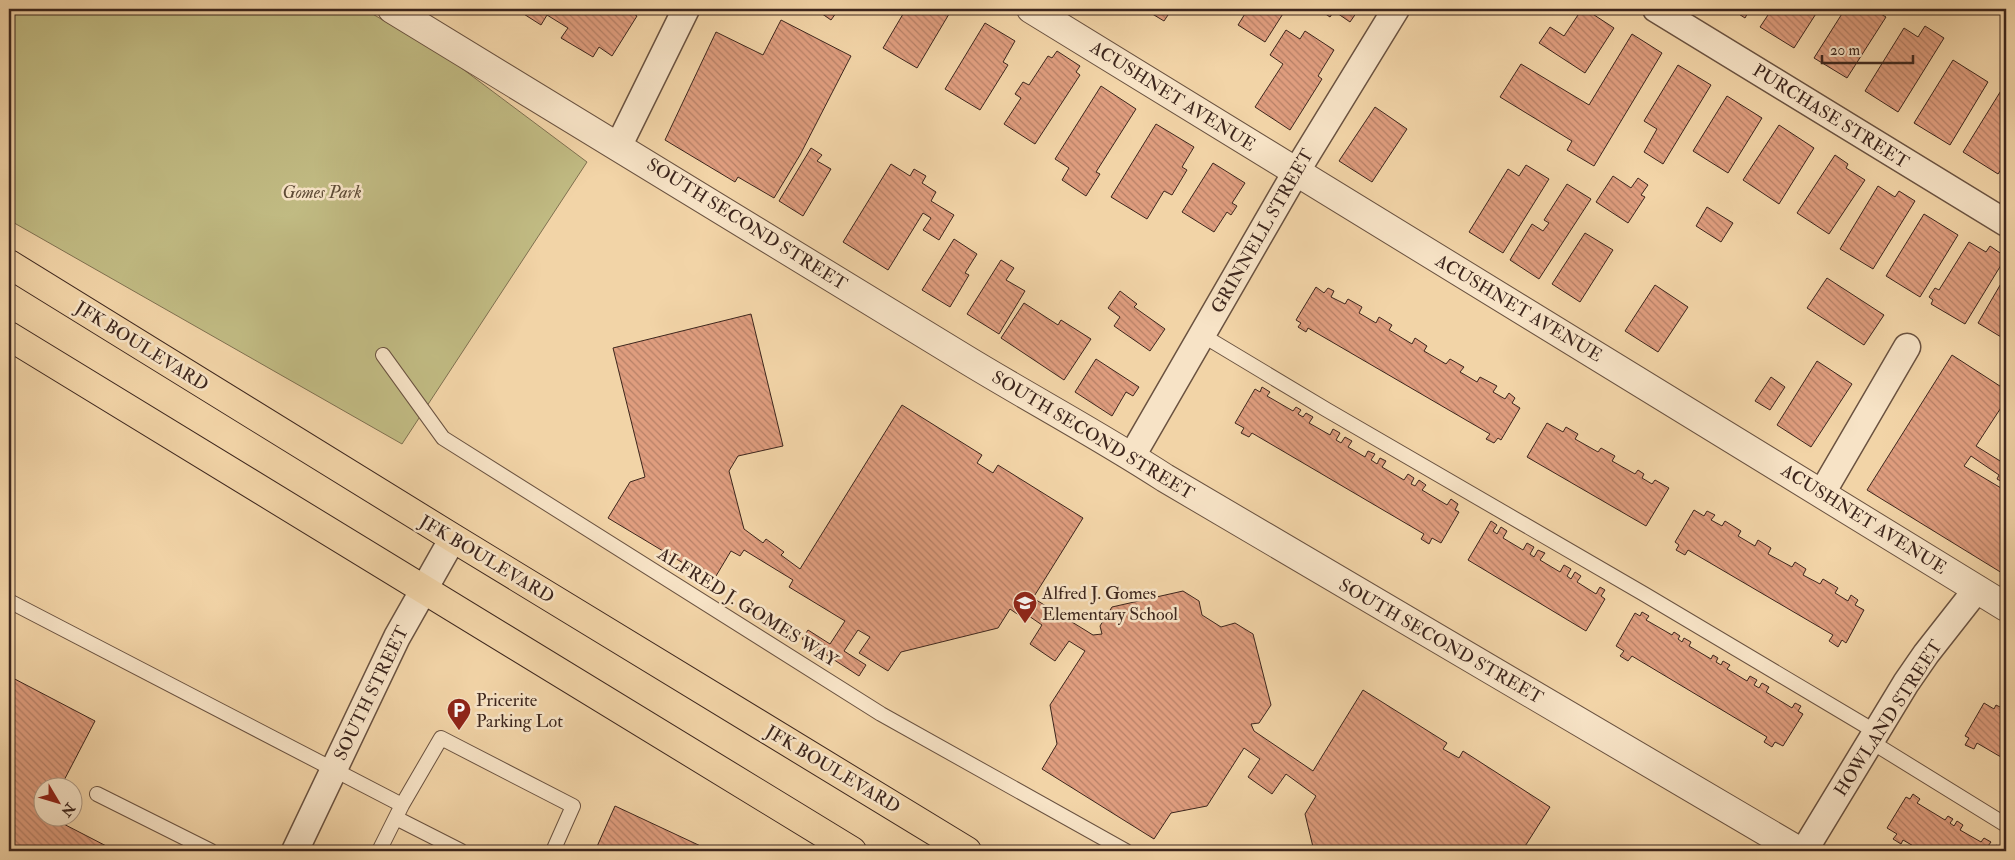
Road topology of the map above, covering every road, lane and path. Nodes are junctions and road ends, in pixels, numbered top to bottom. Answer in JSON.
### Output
{"nodes":[{"id":1,"x":392,"y":9,"type":"edge"},
{"id":2,"x":686,"y":9,"type":"edge"},
{"id":3,"x":1031,"y":9,"type":"edge"},
{"id":4,"x":1396,"y":9,"type":"edge"},
{"id":5,"x":1656,"y":9,"type":"edge"},
{"id":6,"x":619,"y":146,"type":"junction"},
{"id":7,"x":1296,"y":172,"type":"junction"},
{"id":8,"x":2006,"y":222,"type":"edge"},
{"id":9,"x":9,"y":264,"type":"edge"},
{"id":10,"x":1202,"y":335,"type":"junction"},
{"id":11,"x":9,"y":336,"type":"edge"},
{"id":12,"x":1908,"y":347,"type":"dead end"},
{"id":13,"x":382,"y":355,"type":"dead end"},
{"id":14,"x":1132,"y":456,"type":"junction"},
{"id":15,"x":1822,"y":493,"type":"junction"},
{"id":16,"x":453,"y":538,"type":"junction"},
{"id":17,"x":423,"y":589,"type":"junction"},
{"id":18,"x":1978,"y":589,"type":"junction"},
{"id":19,"x":9,"y":602,"type":"edge"},
{"id":20,"x":2006,"y":607,"type":"edge"},
{"id":21,"x":1873,"y":736,"type":"junction"},
{"id":22,"x":334,"y":770,"type":"junction"},
{"id":23,"x":97,"y":794,"type":"dead end"},
{"id":24,"x":402,"y":805,"type":"junction"},
{"id":25,"x":396,"y":818,"type":"junction"},
{"id":26,"x":2006,"y":825,"type":"edge"},
{"id":27,"x":211,"y":851,"type":"edge"},
{"id":28,"x":295,"y":851,"type":"edge"},
{"id":29,"x":380,"y":851,"type":"edge"},
{"id":30,"x":461,"y":851,"type":"edge"},
{"id":31,"x":553,"y":851,"type":"edge"},
{"id":32,"x":852,"y":851,"type":"edge"},
{"id":33,"x":967,"y":851,"type":"edge"},
{"id":34,"x":1126,"y":851,"type":"edge"},
{"id":35,"x":1799,"y":851,"type":"edge"},
{"id":36,"x":1804,"y":851,"type":"edge"}],
"edges":[{"from":1,"to":6,"type":"street","name":"SOUTH SECOND STREET"},
{"from":2,"to":6,"type":"street"},
{"from":3,"to":7,"type":"street","name":"ACUSHNET AVENUE"},
{"from":4,"to":7,"type":"street","name":"GRINNELL STREET"},
{"from":5,"to":8,"type":"street","name":"PURCHASE STREET"},
{"from":6,"to":14,"type":"street","name":"SOUTH SECOND STREET"},
{"from":7,"to":10,"type":"street","name":"GRINNELL STREET"},
{"from":7,"to":15,"type":"street","name":"ACUSHNET AVENUE"},
{"from":9,"to":16,"type":"main road","name":"JFK BOULEVARD"},
{"from":10,"to":14,"type":"street","name":"GRINNELL STREET"},
{"from":10,"to":21,"type":"lane"},
{"from":11,"to":17,"type":"main road"},
{"from":12,"to":15,"type":"street"},
{"from":13,"to":34,"type":"lane","name":"ALFRED J. GOMES WAY"},
{"from":14,"to":35,"type":"street","name":"SOUTH SECOND STREET"},
{"from":15,"to":18,"type":"street","name":"ACUSHNET AVENUE"},
{"from":16,"to":17,"type":"street","name":"SOUTH STREET"},
{"from":16,"to":33,"type":"main road","name":"JFK BOULEVARD"},
{"from":17,"to":22,"type":"street","name":"SOUTH STREET"},
{"from":17,"to":32,"type":"main road"},
{"from":18,"to":20,"type":"street","name":"ACUSHNET AVENUE"},
{"from":18,"to":21,"type":"street","name":"HOWLAND STREET"},
{"from":19,"to":22,"type":"lane"},
{"from":21,"to":26,"type":"lane"},
{"from":21,"to":36,"type":"street","name":"HOWLAND STREET"},
{"from":22,"to":24,"type":"lane"},
{"from":22,"to":28,"type":"street","name":"SOUTH STREET"},
{"from":23,"to":27,"type":"lane"},
{"from":24,"to":25,"type":"lane"},
{"from":24,"to":31,"type":"lane"},
{"from":25,"to":29,"type":"lane"},
{"from":25,"to":30,"type":"lane"}]}
